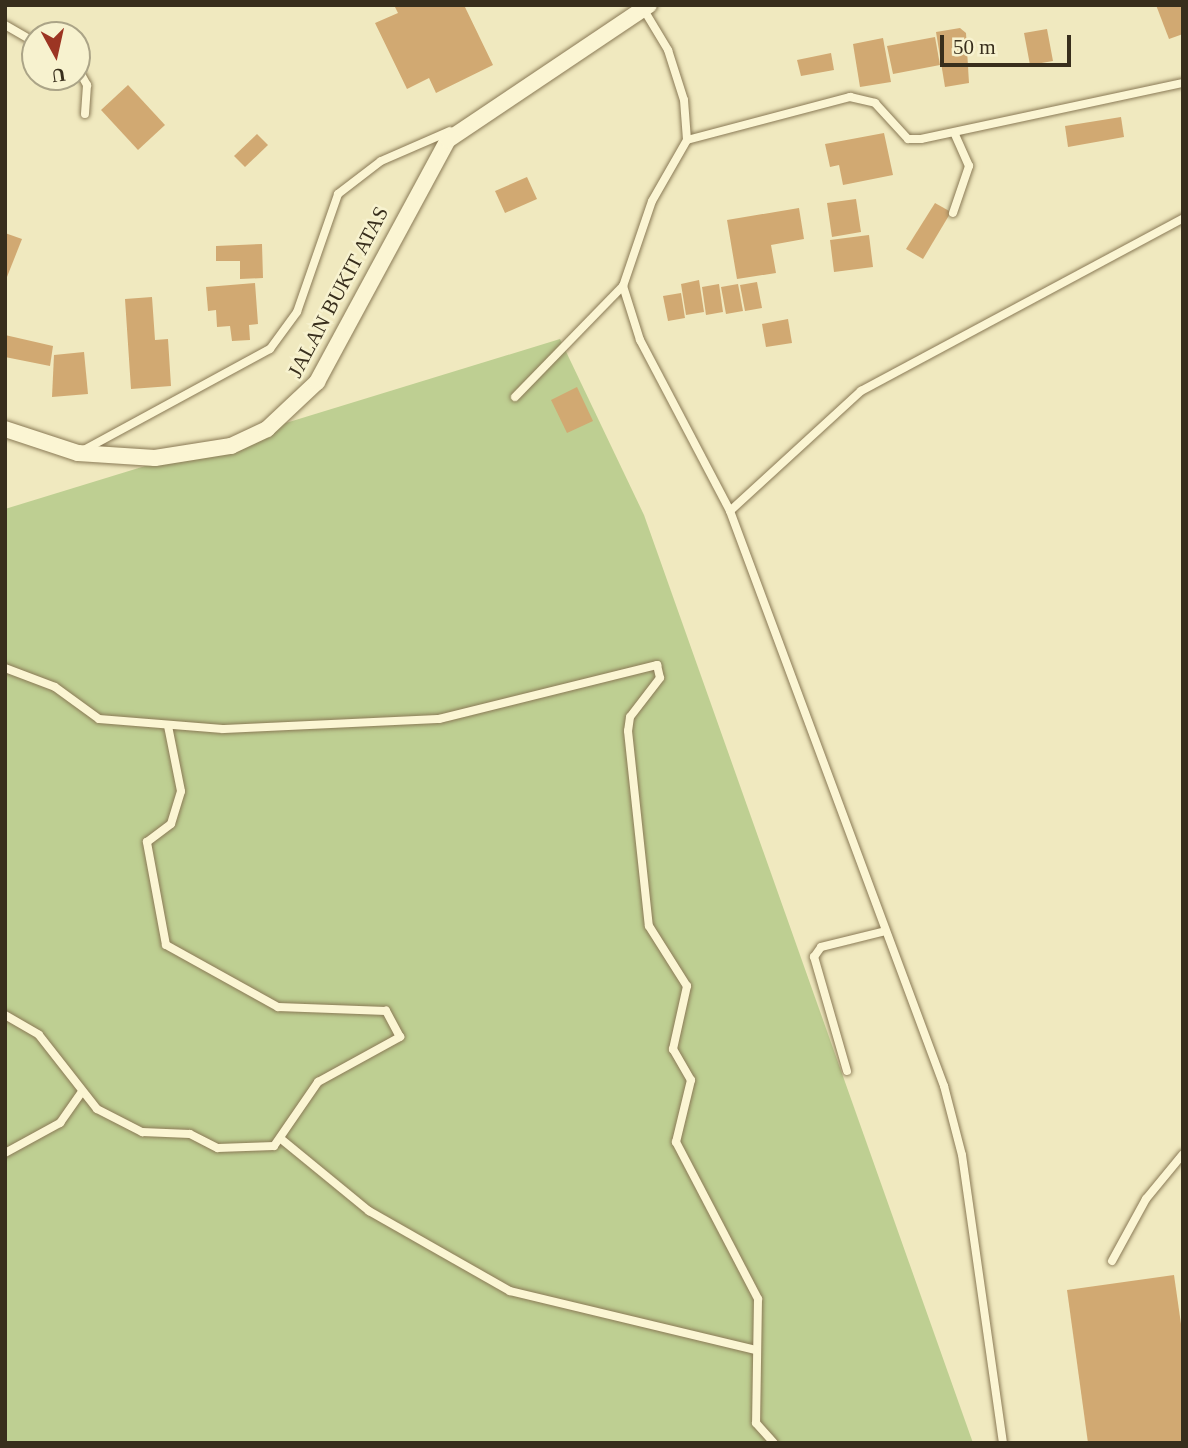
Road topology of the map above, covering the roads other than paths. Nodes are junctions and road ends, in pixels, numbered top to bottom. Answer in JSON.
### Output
{"nodes":[{"id":1,"x":647,"y":8,"type":"edge"},
{"id":2,"x":5,"y":25,"type":"edge"},
{"id":3,"x":21,"y":34,"type":"edge"},
{"id":4,"x":1183,"y":83,"type":"edge"},
{"id":5,"x":87,"y":91,"type":"edge"},
{"id":6,"x":85,"y":114,"type":"dead end"},
{"id":7,"x":466,"y":124,"type":"junction"},
{"id":8,"x":954,"y":132,"type":"junction"},
{"id":9,"x":687,"y":140,"type":"junction"},
{"id":10,"x":953,"y":213,"type":"dead end"},
{"id":11,"x":1183,"y":218,"type":"edge"},
{"id":12,"x":623,"y":286,"type":"junction"},
{"id":13,"x":516,"y":397,"type":"dead end"},
{"id":14,"x":5,"y":429,"type":"edge"},
{"id":15,"x":78,"y":453,"type":"junction"},
{"id":16,"x":730,"y":511,"type":"junction"},
{"id":17,"x":5,"y":668,"type":"edge"},
{"id":18,"x":168,"y":726,"type":"junction"},
{"id":19,"x":882,"y":932,"type":"junction"},
{"id":20,"x":5,"y":1015,"type":"edge"},
{"id":21,"x":846,"y":1071,"type":"dead end"},
{"id":22,"x":82,"y":1092,"type":"junction"},
{"id":23,"x":281,"y":1139,"type":"junction"},
{"id":24,"x":5,"y":1153,"type":"edge"},
{"id":25,"x":1183,"y":1154,"type":"edge"},
{"id":26,"x":1112,"y":1261,"type":"dead end"},
{"id":27,"x":756,"y":1350,"type":"junction"},
{"id":28,"x":774,"y":1443,"type":"edge"},
{"id":29,"x":1003,"y":1443,"type":"edge"}],
"edges":[{"from":1,"to":7,"type":"street","name":"JALAN BUKIT ATAS"},
{"from":1,"to":9,"type":"lane"},
{"from":2,"to":3,"type":"lane"},
{"from":4,"to":8,"type":"lane"},
{"from":5,"to":6,"type":"lane"},
{"from":7,"to":15,"type":"lane"},
{"from":7,"to":15,"type":"street","name":"JALAN BUKIT ATAS"},
{"from":8,"to":9,"type":"lane"},
{"from":8,"to":10,"type":"lane"},
{"from":9,"to":12,"type":"lane"},
{"from":11,"to":16,"type":"lane"},
{"from":12,"to":13,"type":"lane"},
{"from":12,"to":16,"type":"lane"},
{"from":14,"to":15,"type":"street","name":"JALAN BUKIT ATAS"},
{"from":16,"to":19,"type":"lane"},
{"from":17,"to":18,"type":"lane"},
{"from":18,"to":23,"type":"lane"},
{"from":18,"to":27,"type":"lane"},
{"from":19,"to":21,"type":"lane"},
{"from":19,"to":29,"type":"lane"},
{"from":20,"to":22,"type":"lane"},
{"from":22,"to":23,"type":"lane"},
{"from":22,"to":24,"type":"lane"},
{"from":23,"to":27,"type":"lane"},
{"from":25,"to":26,"type":"lane"},
{"from":27,"to":28,"type":"lane"}]}
